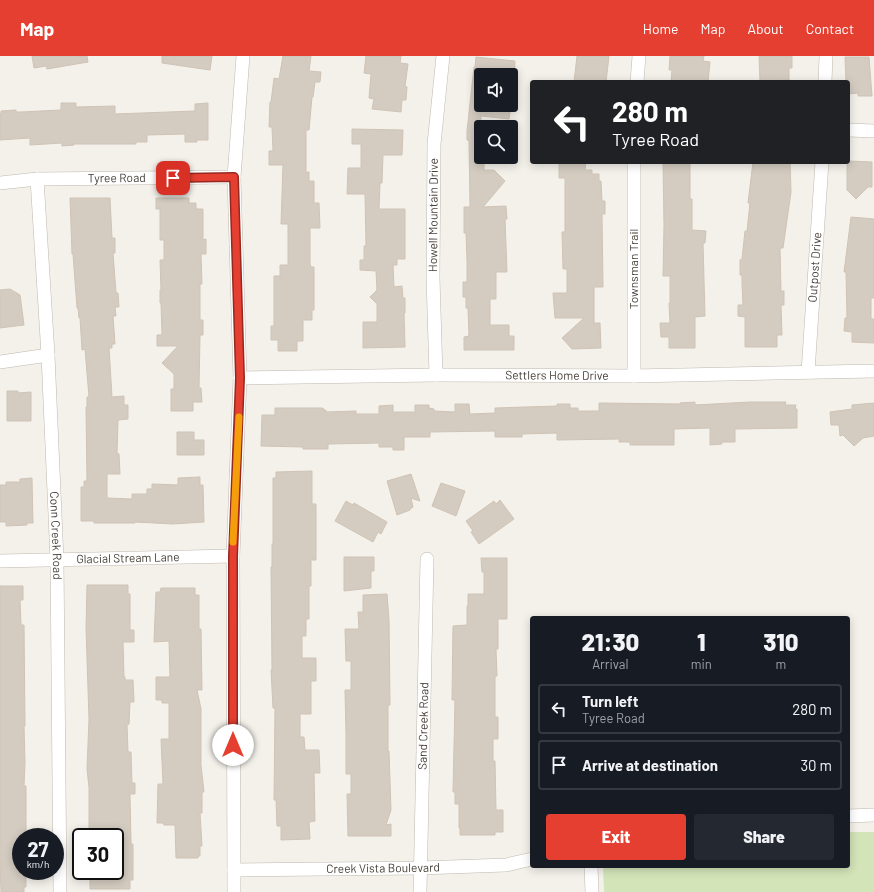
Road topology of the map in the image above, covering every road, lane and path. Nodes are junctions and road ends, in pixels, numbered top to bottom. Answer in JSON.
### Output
{"nodes":[{"id":1,"x":243,"y":56,"type":"edge"},
{"id":2,"x":443,"y":56,"type":"edge"},
{"id":3,"x":639,"y":56,"type":"edge"},
{"id":4,"x":826,"y":56,"type":"edge"},
{"id":5,"x":637,"y":80,"type":"edge"},
{"id":6,"x":825,"y":80,"type":"edge"},
{"id":7,"x":850,"y":130,"type":"edge"},
{"id":8,"x":874,"y":131,"type":"edge"},
{"id":9,"x":634,"y":164,"type":"edge"},
{"id":10,"x":822,"y":164,"type":"edge"},
{"id":11,"x":234,"y":177,"type":"junction"},
{"id":12,"x":37,"y":179,"type":"junction"},
{"id":13,"x":0,"y":183,"type":"edge"},
{"id":14,"x":48,"y":355,"type":"junction"},
{"id":15,"x":0,"y":362,"type":"edge"},
{"id":16,"x":874,"y":371,"type":"edge"},
{"id":17,"x":808,"y":372,"type":"junction"},
{"id":18,"x":436,"y":375,"type":"junction"},
{"id":19,"x":634,"y":376,"type":"junction"},
{"id":20,"x":240,"y":378,"type":"junction"},
{"id":21,"x":233,"y":556,"type":"junction"},
{"id":22,"x":427,"y":559,"type":"dead end"},
{"id":23,"x":57,"y":560,"type":"junction"},
{"id":24,"x":0,"y":561,"type":"edge"},
{"id":25,"x":874,"y":815,"type":"edge"},
{"id":26,"x":850,"y":816,"type":"edge"},
{"id":27,"x":530,"y":859,"type":"edge"},
{"id":28,"x":420,"y":868,"type":"junction"},
{"id":29,"x":591,"y":868,"type":"edge"},
{"id":30,"x":234,"y":870,"type":"junction"},
{"id":31,"x":60,"y":892,"type":"edge"},
{"id":32,"x":234,"y":892,"type":"edge"},
{"id":33,"x":420,"y":892,"type":"edge"},
{"id":34,"x":592,"y":892,"type":"edge"}],
"edges":[{"from":1,"to":11,"type":"street"},
{"from":2,"to":18,"type":"street","name":"Howell Mountain Drive"},
{"from":3,"to":5,"type":"street"},
{"from":4,"to":6,"type":"street"},
{"from":7,"to":8,"type":"street"},
{"from":9,"to":19,"type":"street","name":"Townsman Trail"},
{"from":10,"to":17,"type":"street","name":"Outpost Drive"},
{"from":11,"to":12,"type":"street","name":"Tyree Road"},
{"from":11,"to":20,"type":"street"},
{"from":12,"to":13,"type":"street","name":"Tyree Road"},
{"from":12,"to":14,"type":"street","name":"Conn Creek Road"},
{"from":14,"to":15,"type":"street"},
{"from":14,"to":23,"type":"street","name":"Conn Creek Road"},
{"from":16,"to":17,"type":"street","name":"Settlers Home Drive"},
{"from":17,"to":19,"type":"street","name":"Settlers Home Drive"},
{"from":18,"to":19,"type":"street","name":"Settlers Home Drive"},
{"from":18,"to":20,"type":"street","name":"Settlers Home Drive"},
{"from":20,"to":21,"type":"street"},
{"from":21,"to":23,"type":"street","name":"Glacial Stream Lane"},
{"from":21,"to":30,"type":"street"},
{"from":22,"to":28,"type":"street","name":"Sand Creek Road"},
{"from":23,"to":24,"type":"street","name":"Glacial Stream Lane"},
{"from":23,"to":31,"type":"street","name":"Conn Creek Road"},
{"from":25,"to":26,"type":"street"},
{"from":27,"to":28,"type":"street","name":"Creek Vista Boulevard"},
{"from":28,"to":30,"type":"street","name":"Creek Vista Boulevard"},
{"from":28,"to":33,"type":"street","name":"Sand Creek Road"},
{"from":29,"to":34,"type":"street"},
{"from":30,"to":32,"type":"street"}]}
